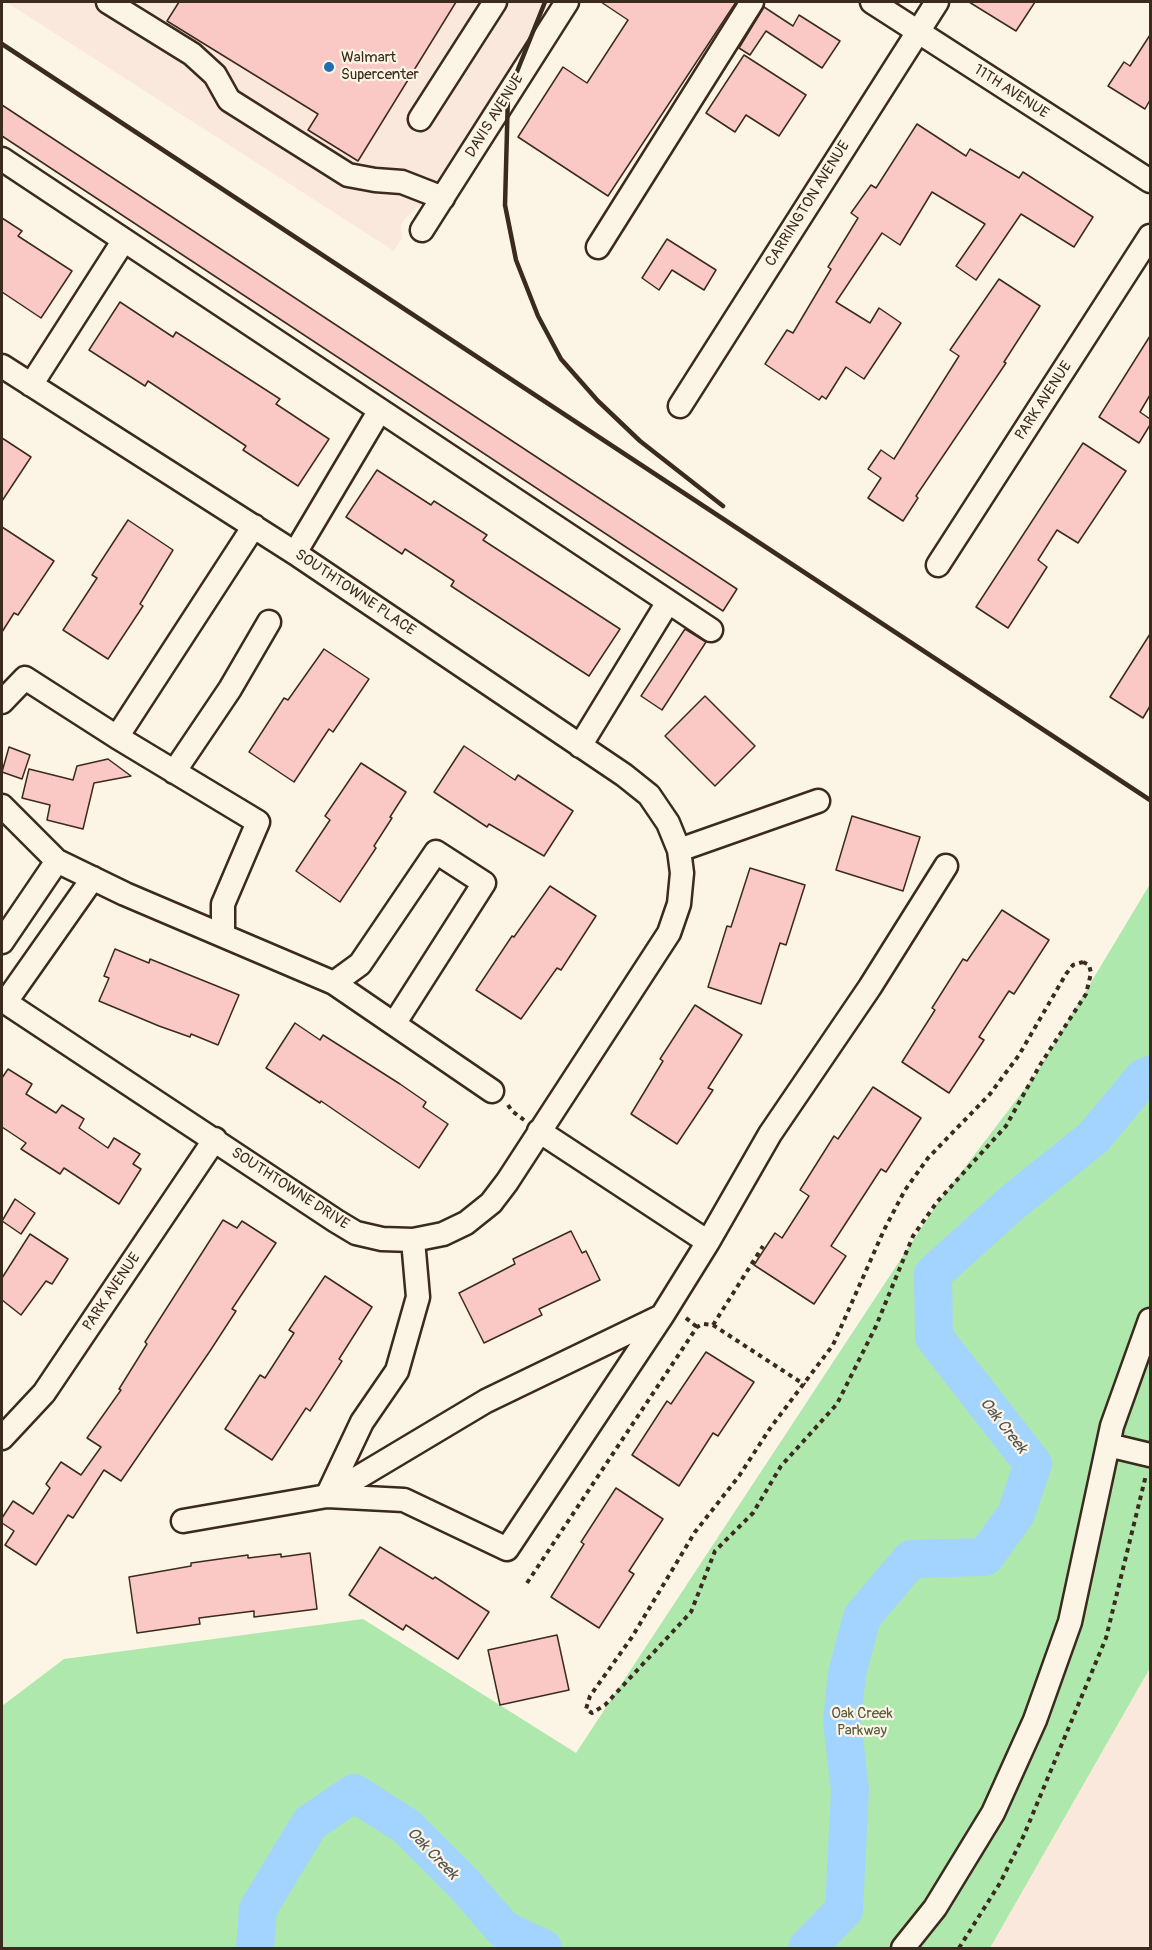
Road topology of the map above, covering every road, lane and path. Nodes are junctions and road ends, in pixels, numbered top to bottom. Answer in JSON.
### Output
{"nodes":[{"id":1,"x":108,"y":2,"type":"edge"},
{"id":2,"x":495,"y":2,"type":"edge"},
{"id":3,"x":567,"y":2,"type":"edge"},
{"id":4,"x":752,"y":2,"type":"edge"},
{"id":5,"x":872,"y":2,"type":"edge"},
{"id":6,"x":937,"y":2,"type":"edge"},
{"id":7,"x":918,"y":31,"type":"junction"},
{"id":8,"x":420,"y":119,"type":"dead end"},
{"id":9,"x":2,"y":159,"type":"edge"},
{"id":10,"x":1150,"y":181,"type":"edge"},
{"id":11,"x":443,"y":198,"type":"junction"},
{"id":12,"x":422,"y":230,"type":"dead end"},
{"id":13,"x":1150,"y":236,"type":"edge"},
{"id":14,"x":124,"y":240,"type":"junction"},
{"id":15,"x":598,"y":247,"type":"dead end"},
{"id":16,"x":2,"y":366,"type":"edge"},
{"id":17,"x":31,"y":385,"type":"junction"},
{"id":18,"x":680,"y":406,"type":"dead end"},
{"id":19,"x":380,"y":410,"type":"junction"},
{"id":20,"x":254,"y":526,"type":"junction"},
{"id":21,"x":295,"y":553,"type":"junction"},
{"id":22,"x":938,"y":565,"type":"dead end"},
{"id":23,"x":668,"y":602,"type":"junction"},
{"id":24,"x":268,"y":622,"type":"dead end"},
{"id":25,"x":711,"y":630,"type":"dead end"},
{"id":26,"x":2,"y":702,"type":"edge"},
{"id":27,"x":117,"y":737,"type":"junction"},
{"id":28,"x":580,"y":746,"type":"junction"},
{"id":29,"x":174,"y":772,"type":"junction"},
{"id":30,"x":818,"y":801,"type":"dead end"},
{"id":31,"x":2,"y":806,"type":"edge"},
{"id":32,"x":679,"y":850,"type":"junction"},
{"id":33,"x":57,"y":861,"type":"junction"},
{"id":34,"x":946,"y":866,"type":"dead end"},
{"id":35,"x":93,"y":878,"type":"junction"},
{"id":36,"x":223,"y":935,"type":"junction"},
{"id":37,"x":2,"y":942,"type":"edge"},
{"id":38,"x":334,"y":983,"type":"junction"},
{"id":39,"x":3,"y":1002,"type":"edge"},
{"id":40,"x":393,"y":1024,"type":"junction"},
{"id":41,"x":492,"y":1091,"type":"joint"},
{"id":42,"x":539,"y":1131,"type":"junction"},
{"id":43,"x":215,"y":1139,"type":"junction"},
{"id":44,"x":413,"y":1240,"type":"junction"},
{"id":45,"x":708,"y":1242,"type":"junction"},
{"id":46,"x":763,"y":1246,"type":"dead end"},
{"id":47,"x":662,"y":1316,"type":"junction"},
{"id":48,"x":1150,"y":1320,"type":"edge"},
{"id":49,"x":713,"y":1325,"type":"junction"},
{"id":50,"x":805,"y":1385,"type":"junction"},
{"id":51,"x":2,"y":1438,"type":"edge"},
{"id":52,"x":1108,"y":1445,"type":"junction"},
{"id":53,"x":1149,"y":1462,"type":"edge"},
{"id":54,"x":327,"y":1496,"type":"junction"},
{"id":55,"x":183,"y":1521,"type":"dead end"},
{"id":56,"x":527,"y":1583,"type":"dead end"},
{"id":57,"x":903,"y":1948,"type":"edge"},
{"id":58,"x":959,"y":1948,"type":"edge"}],
"edges":[{"from":1,"to":11,"type":"street"},
{"from":2,"to":8,"type":"street"},
{"from":3,"to":11,"type":"street","name":"DAVIS AVENUE"},
{"from":4,"to":15,"type":"street"},
{"from":5,"to":7,"type":"street","name":"11TH AVENUE"},
{"from":6,"to":7,"type":"street","name":"CARRINGTON AVENUE"},
{"from":7,"to":10,"type":"street","name":"11TH AVENUE"},
{"from":7,"to":18,"type":"street","name":"CARRINGTON AVENUE"},
{"from":9,"to":14,"type":"street"},
{"from":11,"to":12,"type":"street","name":"DAVIS AVENUE"},
{"from":13,"to":22,"type":"street","name":"PARK AVENUE"},
{"from":14,"to":17,"type":"street"},
{"from":14,"to":19,"type":"street"},
{"from":16,"to":17,"type":"street","name":"SOUTHTOWNE PLACE"},
{"from":17,"to":20,"type":"street","name":"SOUTHTOWNE PLACE"},
{"from":19,"to":21,"type":"street"},
{"from":19,"to":23,"type":"street"},
{"from":20,"to":21,"type":"street","name":"SOUTHTOWNE PLACE"},
{"from":20,"to":27,"type":"street"},
{"from":21,"to":28,"type":"street","name":"SOUTHTOWNE PLACE"},
{"from":23,"to":25,"type":"street"},
{"from":23,"to":28,"type":"street"},
{"from":24,"to":29,"type":"street"},
{"from":26,"to":27,"type":"street"},
{"from":27,"to":29,"type":"street"},
{"from":28,"to":32,"type":"street","name":"SOUTHTOWNE PLACE"},
{"from":29,"to":36,"type":"street"},
{"from":30,"to":32,"type":"street"},
{"from":31,"to":33,"type":"street"},
{"from":32,"to":42,"type":"street","name":"SOUTHTOWNE DRIVE"},
{"from":33,"to":35,"type":"street"},
{"from":33,"to":37,"type":"street"},
{"from":34,"to":45,"type":"street"},
{"from":35,"to":36,"type":"street"},
{"from":35,"to":39,"type":"street"},
{"from":36,"to":38,"type":"street"},
{"from":38,"to":40,"type":"street"},
{"from":38,"to":40,"type":"street"},
{"from":39,"to":43,"type":"street","name":"SOUTHTOWNE DRIVE"},
{"from":40,"to":41,"type":"street"},
{"from":41,"to":42,"type":"path"},
{"from":42,"to":44,"type":"street","name":"SOUTHTOWNE DRIVE"},
{"from":42,"to":45,"type":"street"},
{"from":43,"to":44,"type":"street","name":"SOUTHTOWNE DRIVE"},
{"from":43,"to":51,"type":"street","name":"PARK AVENUE"},
{"from":44,"to":54,"type":"street"},
{"from":45,"to":47,"type":"street"},
{"from":46,"to":49,"type":"path"},
{"from":47,"to":54,"type":"street"},
{"from":47,"to":54,"type":"street"},
{"from":48,"to":52,"type":"street"},
{"from":49,"to":50,"type":"path"},
{"from":49,"to":56,"type":"path"},
{"from":50,"to":50,"type":"path"},
{"from":52,"to":53,"type":"street"},
{"from":52,"to":57,"type":"street"},
{"from":53,"to":58,"type":"path"},
{"from":54,"to":55,"type":"street"}]}
